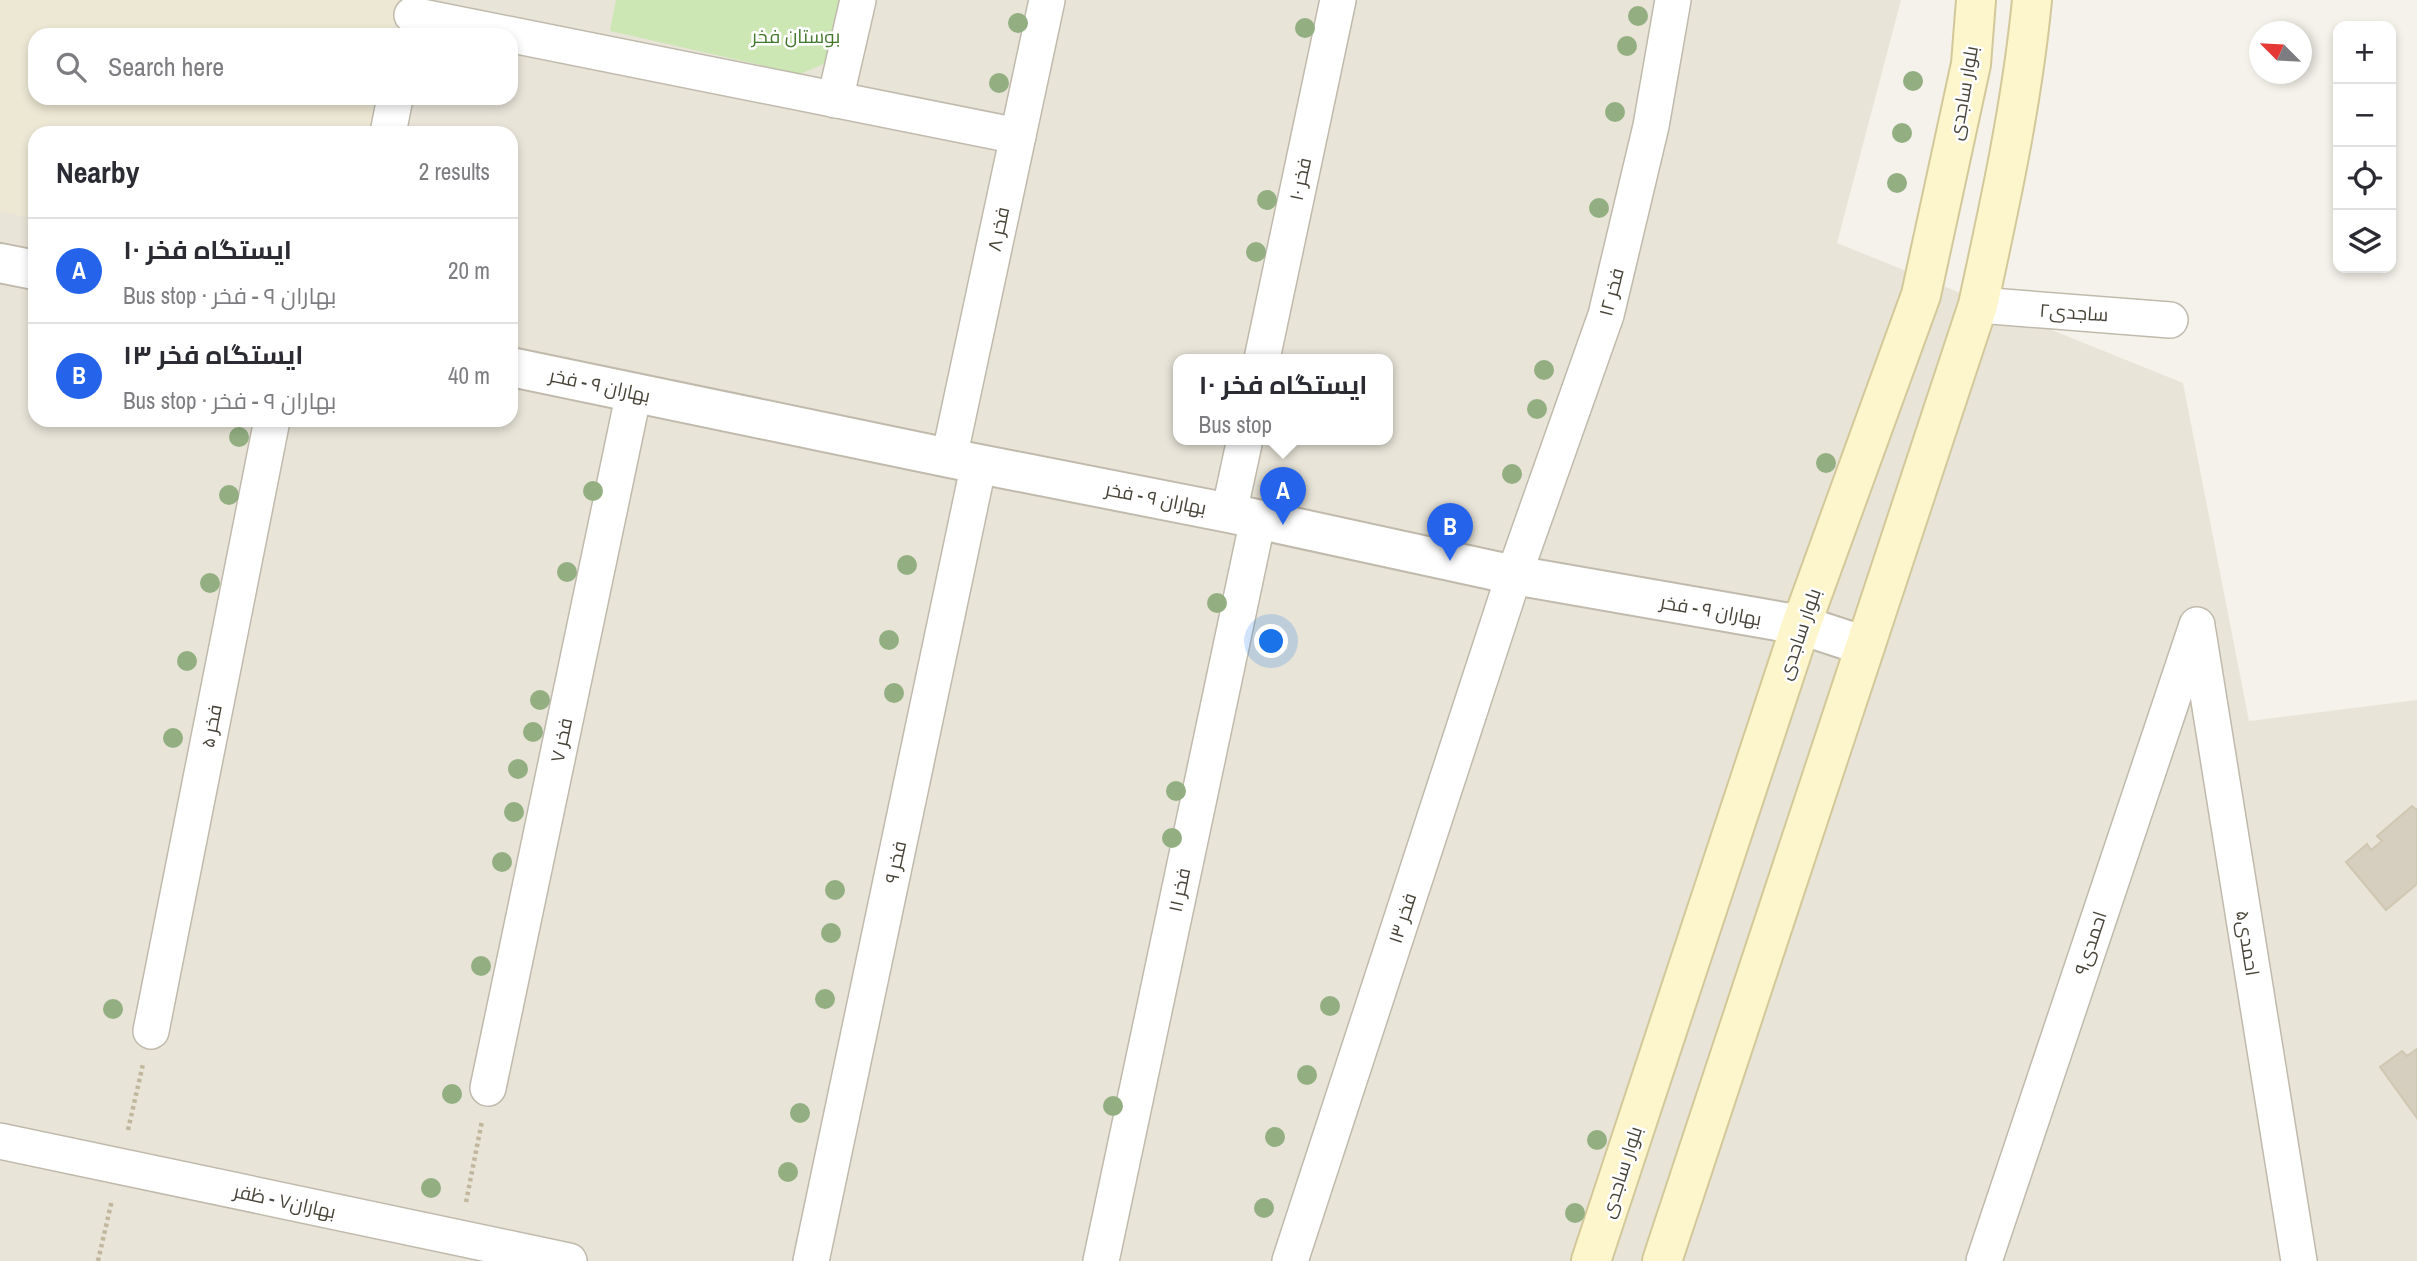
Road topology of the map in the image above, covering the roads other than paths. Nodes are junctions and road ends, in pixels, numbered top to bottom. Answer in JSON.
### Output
{"nodes":[{"id":1,"x":858,"y":0,"type":"edge"},
{"id":2,"x":1047,"y":0,"type":"edge"},
{"id":3,"x":1338,"y":0,"type":"edge"},
{"id":4,"x":1673,"y":0,"type":"edge"},
{"id":5,"x":1976,"y":0,"type":"edge"},
{"id":6,"x":2032,"y":0,"type":"edge"},
{"id":7,"x":412,"y":17,"type":"edge"},
{"id":8,"x":468,"y":28,"type":"edge"},
{"id":9,"x":518,"y":38,"type":"edge"},
{"id":10,"x":835,"y":100,"type":"junction"},
{"id":11,"x":394,"y":105,"type":"edge"},
{"id":12,"x":389,"y":126,"type":"edge"},
{"id":13,"x":1018,"y":136,"type":"junction"},
{"id":14,"x":0,"y":263,"type":"edge"},
{"id":15,"x":28,"y":269,"type":"edge"},
{"id":16,"x":1978,"y":305,"type":"junction"},
{"id":17,"x":2170,"y":320,"type":"dead end"},
{"id":18,"x":1263,"y":354,"type":"edge"},
{"id":19,"x":518,"y":368,"type":"edge"},
{"id":20,"x":634,"y":392,"type":"junction"},
{"id":21,"x":271,"y":427,"type":"edge"},
{"id":22,"x":1245,"y":445,"type":"edge"},
{"id":23,"x":964,"y":460,"type":"junction"},
{"id":24,"x":1243,"y":516,"type":"junction"},
{"id":25,"x":1514,"y":575,"type":"junction"},
{"id":26,"x":1801,"y":625,"type":"junction"},
{"id":27,"x":2197,"y":625,"type":"joint"},
{"id":28,"x":1865,"y":646,"type":"junction"},
{"id":29,"x":150,"y":1031,"type":"dead end"},
{"id":30,"x":488,"y":1088,"type":"road end"},
{"id":31,"x":0,"y":1141,"type":"edge"},
{"id":32,"x":569,"y":1261,"type":"edge"},
{"id":33,"x":811,"y":1261,"type":"edge"},
{"id":34,"x":1101,"y":1261,"type":"edge"},
{"id":35,"x":1290,"y":1261,"type":"edge"},
{"id":36,"x":1591,"y":1261,"type":"edge"},
{"id":37,"x":1662,"y":1261,"type":"edge"},
{"id":38,"x":1984,"y":1261,"type":"edge"},
{"id":39,"x":2299,"y":1261,"type":"edge"}],
"edges":[{"from":1,"to":10,"type":"street"},
{"from":2,"to":13,"type":"street","name":"فخر ۸"},
{"from":3,"to":18,"type":"street","name":"فخر ۱۰"},
{"from":4,"to":25,"type":"street","name":"فخر ۱۲"},
{"from":5,"to":26,"type":"main road","name":"بلوار ساجدی"},
{"from":6,"to":16,"type":"main road"},
{"from":7,"to":8,"type":"street"},
{"from":9,"to":10,"type":"street"},
{"from":10,"to":13,"type":"street"},
{"from":11,"to":12,"type":"street"},
{"from":13,"to":23,"type":"street","name":"فخر ۸"},
{"from":14,"to":15,"type":"street"},
{"from":16,"to":17,"type":"street","name":"ساجدی۲"},
{"from":16,"to":28,"type":"main road"},
{"from":19,"to":20,"type":"street","name":"بهاران ۹ - فخر"},
{"from":20,"to":23,"type":"street","name":"بهاران ۹ - فخر"},
{"from":20,"to":30,"type":"street","name":"فخر ۷"},
{"from":21,"to":29,"type":"street","name":"فخر ۵"},
{"from":22,"to":24,"type":"street"},
{"from":23,"to":24,"type":"street","name":"بهاران ۹ - فخر"},
{"from":23,"to":33,"type":"street","name":"فخر ۹"},
{"from":24,"to":25,"type":"street","name":"بهاران ۹ - فخر"},
{"from":24,"to":34,"type":"street","name":"فخر ۱۱"},
{"from":25,"to":26,"type":"street","name":"بهاران ۹ - فخر"},
{"from":25,"to":35,"type":"street","name":"فخر ۱۳"},
{"from":26,"to":28,"type":"street","name":"بهاران ۹ - فخر"},
{"from":26,"to":36,"type":"main road","name":"بلوار ساجدی"},
{"from":27,"to":38,"type":"street","name":"احمدی۹"},
{"from":27,"to":39,"type":"street","name":"احمدی۵"},
{"from":28,"to":37,"type":"main road"},
{"from":31,"to":32,"type":"street","name":"بهاران۷ - ظفر"}]}
